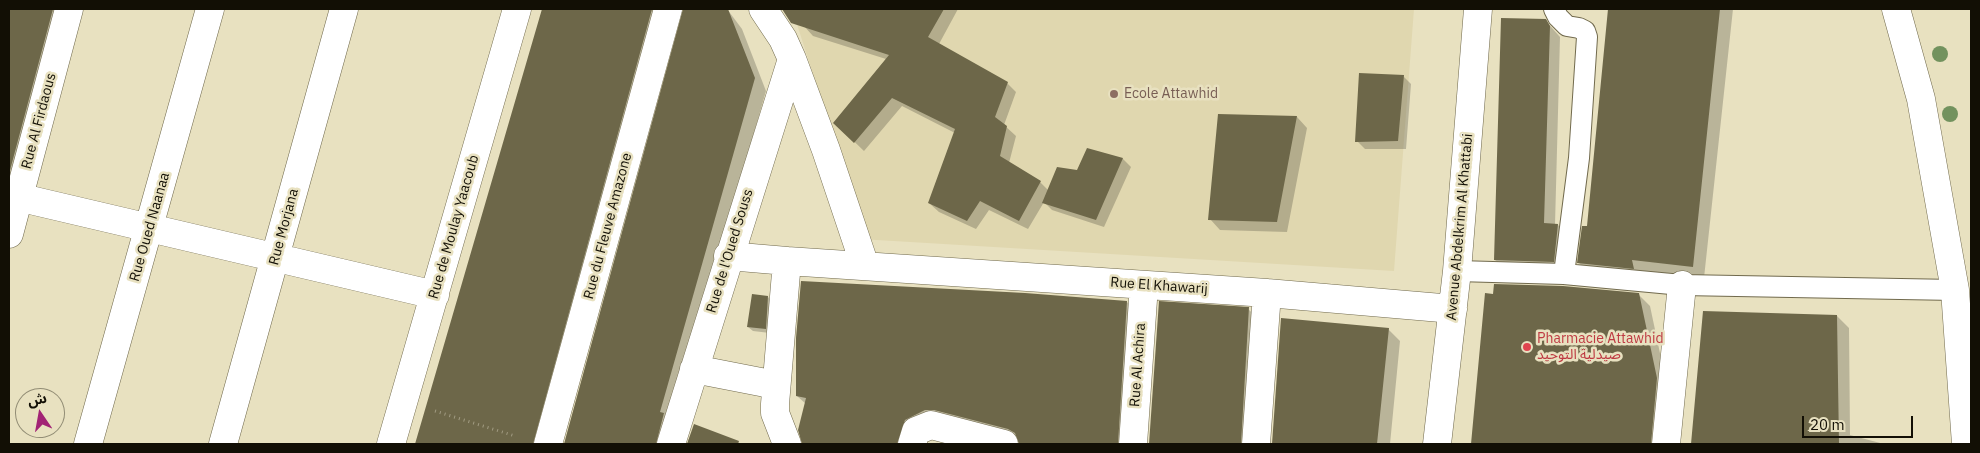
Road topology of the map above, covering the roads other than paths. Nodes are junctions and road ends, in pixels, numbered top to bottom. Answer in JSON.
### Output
{"nodes":[{"id":1,"x":69,"y":9,"type":"edge"},
{"id":2,"x":210,"y":9,"type":"edge"},
{"id":3,"x":344,"y":9,"type":"edge"},
{"id":4,"x":517,"y":9,"type":"edge"},
{"id":5,"x":668,"y":9,"type":"edge"},
{"id":6,"x":763,"y":9,"type":"edge"},
{"id":7,"x":1478,"y":9,"type":"edge"},
{"id":8,"x":1554,"y":9,"type":"edge"},
{"id":9,"x":1896,"y":9,"type":"edge"},
{"id":10,"x":792,"y":59,"type":"junction"},
{"id":11,"x":14,"y":196,"type":"edge"},
{"id":12,"x":150,"y":227,"type":"junction"},
{"id":13,"x":9,"y":234,"type":"edge"},
{"id":14,"x":728,"y":256,"type":"junction"},
{"id":15,"x":275,"y":257,"type":"junction"},
{"id":16,"x":787,"y":261,"type":"junction"},
{"id":17,"x":865,"y":266,"type":"junction"},
{"id":18,"x":1457,"y":271,"type":"junction"},
{"id":19,"x":1564,"y":274,"type":"junction"},
{"id":20,"x":1144,"y":285,"type":"junction"},
{"id":21,"x":1682,"y":285,"type":"junction"},
{"id":22,"x":1955,"y":290,"type":"junction"},
{"id":23,"x":1267,"y":293,"type":"junction"},
{"id":24,"x":435,"y":294,"type":"junction"},
{"id":25,"x":1453,"y":309,"type":"junction"},
{"id":26,"x":694,"y":369,"type":"junction"},
{"id":27,"x":776,"y":385,"type":"junction"},
{"id":28,"x":535,"y":441,"type":"edge"},
{"id":29,"x":88,"y":444,"type":"edge"},
{"id":30,"x":223,"y":444,"type":"edge"},
{"id":31,"x":391,"y":444,"type":"edge"},
{"id":32,"x":671,"y":444,"type":"edge"},
{"id":33,"x":787,"y":444,"type":"edge"},
{"id":34,"x":912,"y":444,"type":"edge"},
{"id":35,"x":1004,"y":444,"type":"edge"},
{"id":36,"x":1133,"y":444,"type":"edge"},
{"id":37,"x":1256,"y":444,"type":"edge"},
{"id":38,"x":1437,"y":444,"type":"edge"},
{"id":39,"x":1666,"y":444,"type":"edge"},
{"id":40,"x":1966,"y":444,"type":"edge"}],
"edges":[{"from":1,"to":11,"type":"street","name":"Rue Al Firdaous"},
{"from":2,"to":12,"type":"street","name":"Rue Oued Naanaa"},
{"from":3,"to":15,"type":"street","name":"Rue Morjana"},
{"from":4,"to":24,"type":"street","name":"Rue de Moulay Yaacoub"},
{"from":5,"to":28,"type":"street","name":"Rue du Fleuve Amazone"},
{"from":6,"to":10,"type":"street"},
{"from":7,"to":18,"type":"street","name":"Avenue Abdelkrim Al Khattabi"},
{"from":8,"to":19,"type":"lane"},
{"from":9,"to":22,"type":"street"},
{"from":10,"to":14,"type":"street","name":"Rue de l'Oued Souss"},
{"from":10,"to":17,"type":"street"},
{"from":11,"to":12,"type":"street"},
{"from":11,"to":13,"type":"street","name":"Rue Al Firdaous"},
{"from":12,"to":15,"type":"street"},
{"from":12,"to":29,"type":"street","name":"Rue Oued Naanaa"},
{"from":14,"to":16,"type":"street","name":"Rue El Khawarij"},
{"from":14,"to":26,"type":"street","name":"Rue de l'Oued Souss"},
{"from":15,"to":24,"type":"street"},
{"from":15,"to":30,"type":"street","name":"Rue Morjana"},
{"from":16,"to":17,"type":"street","name":"Rue El Khawarij"},
{"from":16,"to":27,"type":"street"},
{"from":17,"to":20,"type":"street","name":"Rue El Khawarij"},
{"from":18,"to":19,"type":"lane"},
{"from":18,"to":25,"type":"street","name":"Avenue Abdelkrim Al Khattabi"},
{"from":19,"to":21,"type":"lane"},
{"from":20,"to":23,"type":"street","name":"Rue El Khawarij"},
{"from":20,"to":36,"type":"street","name":"Rue Al Achira"},
{"from":21,"to":22,"type":"lane"},
{"from":21,"to":39,"type":"street"},
{"from":22,"to":40,"type":"street"},
{"from":23,"to":25,"type":"street","name":"Rue El Khawarij"},
{"from":23,"to":37,"type":"street"},
{"from":24,"to":31,"type":"street","name":"Rue de Moulay Yaacoub"},
{"from":25,"to":38,"type":"street","name":"Avenue Abdelkrim Al Khattabi"},
{"from":26,"to":27,"type":"street"},
{"from":26,"to":32,"type":"street","name":"Rue de l'Oued Souss"},
{"from":27,"to":33,"type":"street"},
{"from":34,"to":35,"type":"street"}]}
